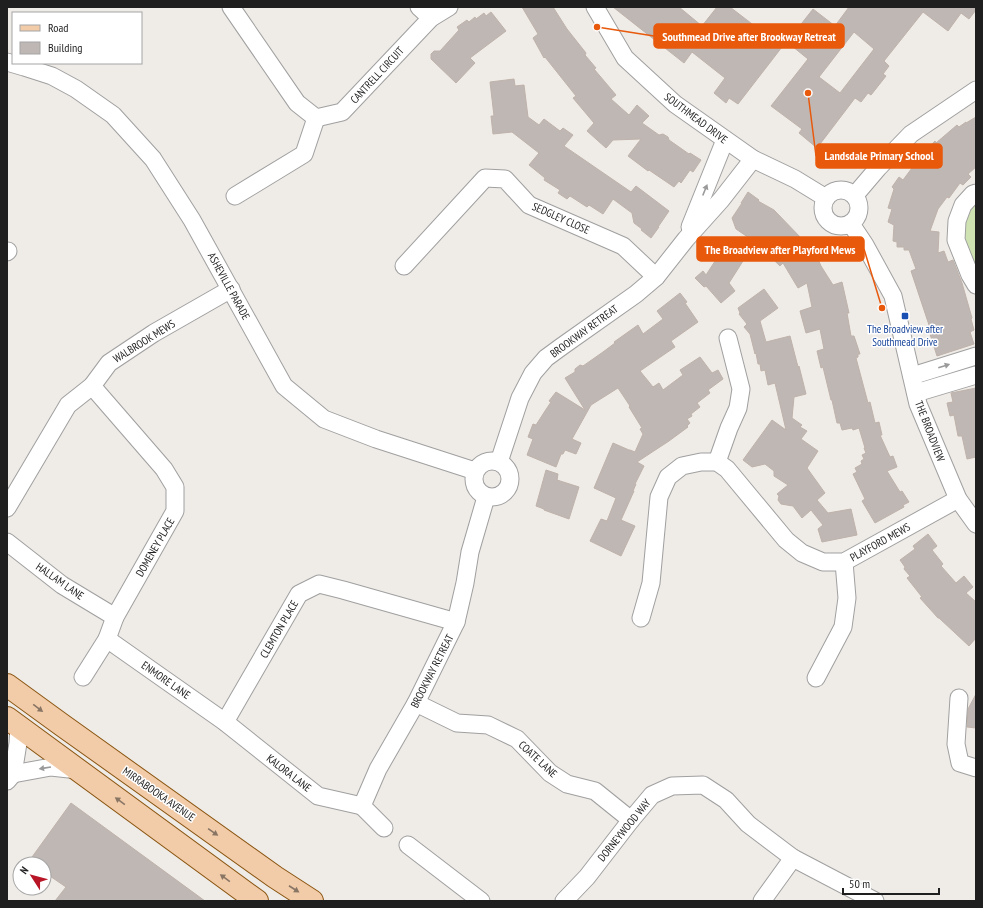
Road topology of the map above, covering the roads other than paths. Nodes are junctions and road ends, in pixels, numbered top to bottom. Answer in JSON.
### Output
{"nodes":[{"id":1,"x":231,"y":7,"type":"edge"},
{"id":2,"x":449,"y":7,"type":"edge"},
{"id":3,"x":595,"y":7,"type":"edge"},
{"id":4,"x":425,"y":12,"type":"edge"},
{"id":5,"x":14,"y":64,"type":"edge"},
{"id":6,"x":976,"y":90,"type":"edge"},
{"id":7,"x":316,"y":118,"type":"junction"},
{"id":8,"x":725,"y":140,"type":"junction"},
{"id":9,"x":753,"y":159,"type":"junction"},
{"id":10,"x":976,"y":193,"type":"edge"},
{"id":11,"x":855,"y":195,"type":"junction"},
{"id":12,"x":235,"y":196,"type":"dead end"},
{"id":13,"x":826,"y":198,"type":"junction"},
{"id":14,"x":851,"y":224,"type":"junction"},
{"id":15,"x":686,"y":239,"type":"junction"},
{"id":16,"x":404,"y":266,"type":"dead end"},
{"id":17,"x":656,"y":277,"type":"junction"},
{"id":18,"x":976,"y":285,"type":"edge"},
{"id":19,"x":231,"y":289,"type":"junction"},
{"id":20,"x":728,"y":338,"type":"dead end"},
{"id":21,"x":976,"y":356,"type":"edge"},
{"id":22,"x":976,"y":375,"type":"edge"},
{"id":23,"x":912,"y":376,"type":"junction"},
{"id":24,"x":92,"y":386,"type":"junction"},
{"id":25,"x":916,"y":393,"type":"junction"},
{"id":26,"x":499,"y":462,"type":"junction"},
{"id":27,"x":717,"y":462,"type":"junction"},
{"id":28,"x":475,"y":472,"type":"junction"},
{"id":29,"x":486,"y":497,"type":"junction"},
{"id":30,"x":958,"y":499,"type":"junction"},
{"id":31,"x":7,"y":508,"type":"edge"},
{"id":32,"x":976,"y":524,"type":"edge"},
{"id":33,"x":7,"y":542,"type":"edge"},
{"id":34,"x":844,"y":562,"type":"junction"},
{"id":35,"x":115,"y":617,"type":"junction"},
{"id":36,"x":641,"y":618,"type":"dead end"},
{"id":37,"x":456,"y":622,"type":"junction"},
{"id":38,"x":107,"y":639,"type":"junction"},
{"id":39,"x":83,"y":677,"type":"dead end"},
{"id":40,"x":816,"y":678,"type":"dead end"},
{"id":41,"x":7,"y":685,"type":"edge"},
{"id":42,"x":959,"y":698,"type":"dead end"},
{"id":43,"x":416,"y":703,"type":"junction"},
{"id":44,"x":13,"y":722,"type":"edge"},
{"id":45,"x":225,"y":722,"type":"junction"},
{"id":46,"x":976,"y":768,"type":"edge"},
{"id":47,"x":78,"y":770,"type":"junction"},
{"id":48,"x":10,"y":778,"type":"edge"},
{"id":49,"x":362,"y":806,"type":"junction"},
{"id":50,"x":631,"y":820,"type":"junction"},
{"id":51,"x":384,"y":828,"type":"dead end"},
{"id":52,"x":408,"y":845,"type":"dead end"},
{"id":53,"x":792,"y":858,"type":"junction"},
{"id":54,"x":257,"y":901,"type":"edge"},
{"id":55,"x":312,"y":901,"type":"edge"},
{"id":56,"x":481,"y":901,"type":"edge"},
{"id":57,"x":564,"y":901,"type":"edge"},
{"id":58,"x":762,"y":901,"type":"edge"},
{"id":59,"x":875,"y":901,"type":"edge"}],
"edges":[{"from":1,"to":7,"type":"street"},
{"from":2,"to":4,"type":"street","name":"CANTRELL CIRCUIT"},
{"from":3,"to":8,"type":"street","name":"SOUTHMEAD DRIVE"},
{"from":4,"to":7,"type":"street","name":"CANTRELL CIRCUIT"},
{"from":5,"to":19,"type":"street","name":"ASHEVILLE PARADE"},
{"from":6,"to":11,"type":"street"},
{"from":7,"to":12,"type":"street"},
{"from":8,"to":9,"type":"street","name":"SOUTHMEAD DRIVE"},
{"from":15,"to":8,"type":"street","name":"BROOKWAY RETREAT","one_way":true},
{"from":9,"to":13,"type":"street","name":"SOUTHMEAD DRIVE"},
{"from":9,"to":15,"type":"street","name":"BROOKWAY RETREAT"},
{"from":10,"to":18,"type":"street"},
{"from":11,"to":13,"type":"street"},
{"from":11,"to":14,"type":"street"},
{"from":13,"to":14,"type":"street"},
{"from":14,"to":23,"type":"street","name":"THE BROADVIEW"},
{"from":15,"to":17,"type":"street","name":"BROOKWAY RETREAT"},
{"from":16,"to":17,"type":"street","name":"SEDGLEY CLOSE"},
{"from":17,"to":26,"type":"street","name":"BROOKWAY RETREAT"},
{"from":19,"to":24,"type":"street","name":"WALBROOK MEWS"},
{"from":19,"to":28,"type":"street","name":"ASHEVILLE PARADE"},
{"from":20,"to":27,"type":"street"},
{"from":23,"to":21,"type":"street","one_way":true},
{"from":22,"to":25,"type":"street"},
{"from":23,"to":25,"type":"street","name":"THE BROADVIEW"},
{"from":24,"to":31,"type":"street","name":"WALBROOK MEWS"},
{"from":24,"to":35,"type":"street","name":"DOMENEY PLACE"},
{"from":25,"to":30,"type":"street","name":"THE BROADVIEW"},
{"from":26,"to":28,"type":"street"},
{"from":26,"to":29,"type":"street"},
{"from":27,"to":34,"type":"street","name":"PLAYFORD MEWS"},
{"from":27,"to":36,"type":"street"},
{"from":28,"to":29,"type":"street"},
{"from":29,"to":37,"type":"street","name":"BROOKWAY RETREAT"},
{"from":30,"to":32,"type":"street","name":"THE BROADVIEW"},
{"from":30,"to":34,"type":"street","name":"PLAYFORD MEWS"},
{"from":33,"to":35,"type":"street","name":"HALLAM LANE"},
{"from":34,"to":40,"type":"street"},
{"from":35,"to":38,"type":"street","name":"DOMENEY PLACE"},
{"from":37,"to":43,"type":"street","name":"BROOKWAY RETREAT"},
{"from":37,"to":45,"type":"street","name":"CLEMTON PLACE"},
{"from":38,"to":39,"type":"street","name":"DOMENEY PLACE"},
{"from":38,"to":45,"type":"street","name":"ENMORE LANE"},
{"from":41,"to":55,"type":"main road","name":"MIRRABOOKA AVENUE","one_way":true},
{"from":42,"to":46,"type":"street"},
{"from":43,"to":49,"type":"street","name":"BROOKWAY RETREAT"},
{"from":43,"to":50,"type":"street","name":"COATE LANE"},
{"from":44,"to":47,"type":"main road"},
{"from":44,"to":48,"type":"street"},
{"from":45,"to":49,"type":"street","name":"KALORA LANE"},
{"from":47,"to":48,"type":"street","one_way":true},
{"from":54,"to":47,"type":"main road","one_way":true},
{"from":49,"to":51,"type":"street"},
{"from":50,"to":53,"type":"street","name":"DORNEYWOOD WAY"},
{"from":50,"to":57,"type":"street","name":"DORNEYWOOD WAY"},
{"from":52,"to":56,"type":"street"},
{"from":53,"to":58,"type":"street"},
{"from":53,"to":59,"type":"street","name":"DORNEYWOOD WAY"}]}
